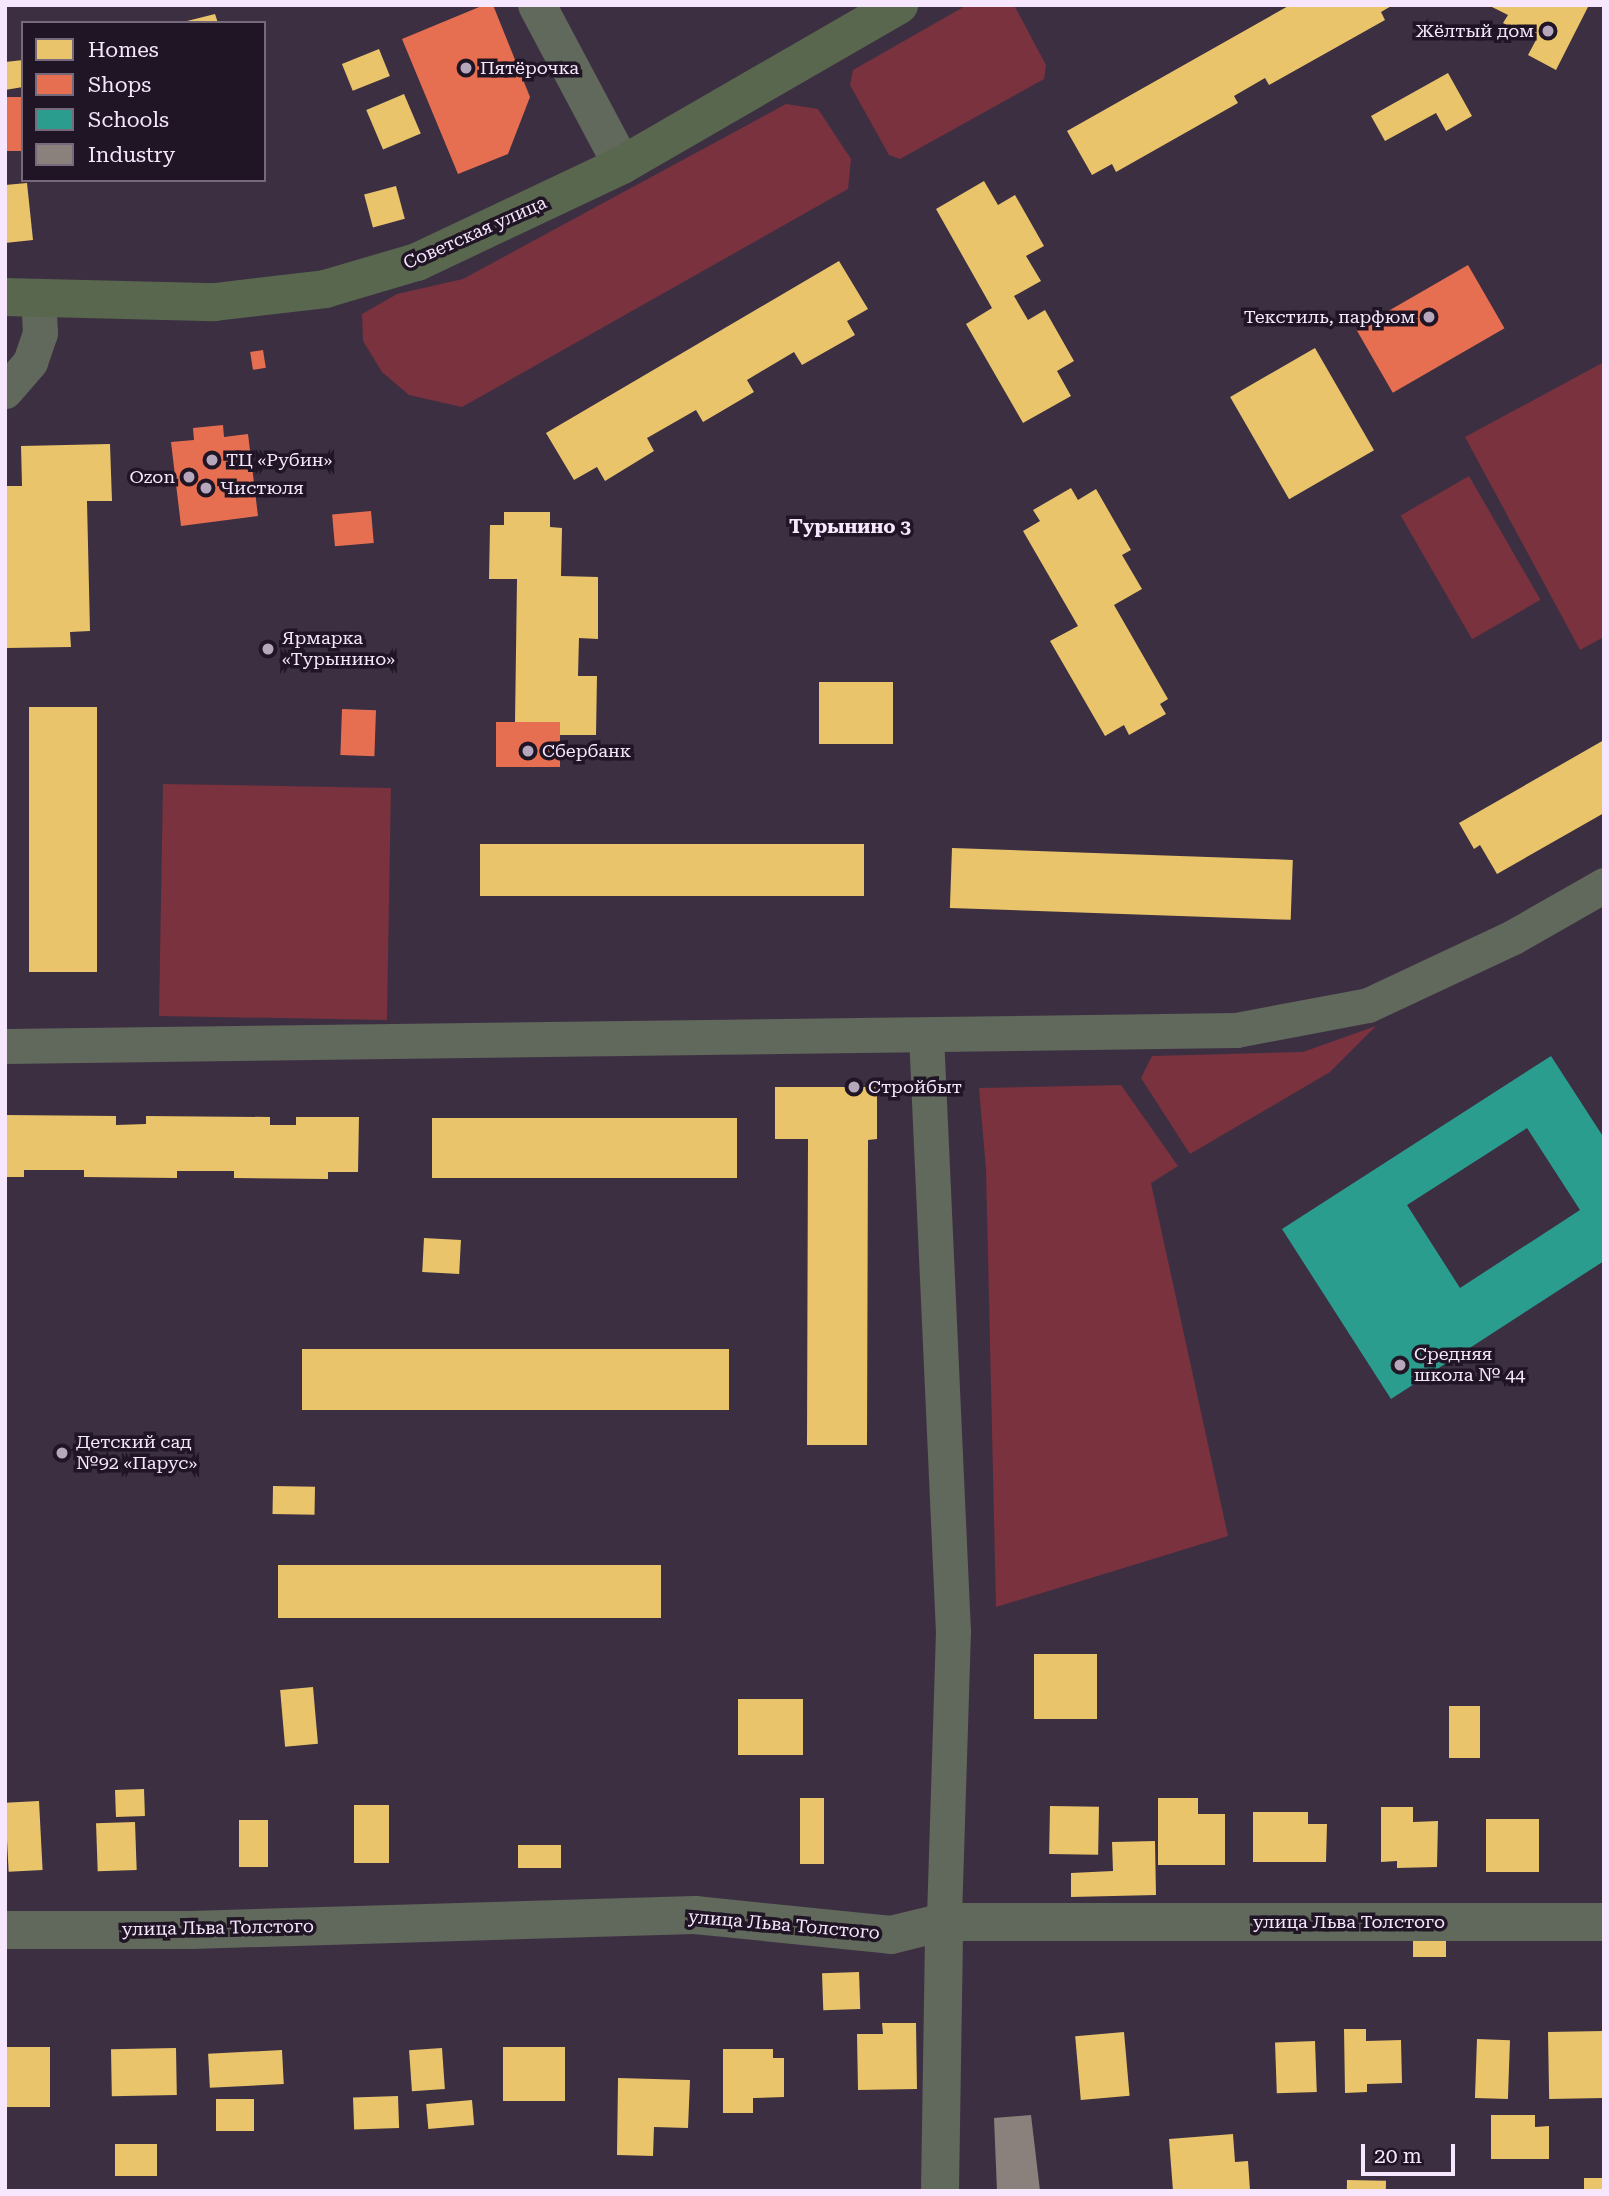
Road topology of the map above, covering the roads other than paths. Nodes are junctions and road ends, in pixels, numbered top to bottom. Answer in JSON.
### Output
{"nodes":[{"id":1,"x":537,"y":5,"type":"edge"},
{"id":2,"x":899,"y":5,"type":"edge"},
{"id":3,"x":622,"y":165,"type":"junction"},
{"id":4,"x":22,"y":298,"type":"edge"},
{"id":5,"x":5,"y":391,"type":"edge"},
{"id":6,"x":1604,"y":885,"type":"edge"},
{"id":7,"x":926,"y":1035,"type":"junction"},
{"id":8,"x":5,"y":1046,"type":"edge"},
{"id":9,"x":944,"y":1922,"type":"junction"},
{"id":10,"x":1604,"y":1922,"type":"edge"},
{"id":11,"x":5,"y":1930,"type":"edge"},
{"id":12,"x":940,"y":2191,"type":"edge"}],
"edges":[{"from":1,"to":3,"type":"street"},
{"from":2,"to":3,"type":"main road","name":"Советская улица"},
{"from":3,"to":4,"type":"main road","name":"Советская улица"},
{"from":4,"to":5,"type":"street"},
{"from":6,"to":7,"type":"street"},
{"from":7,"to":8,"type":"street"},
{"from":7,"to":9,"type":"street"},
{"from":9,"to":10,"type":"street","name":"улица Льва Толстого"},
{"from":9,"to":11,"type":"street","name":"улица Льва Толстого"},
{"from":9,"to":12,"type":"street"}]}
